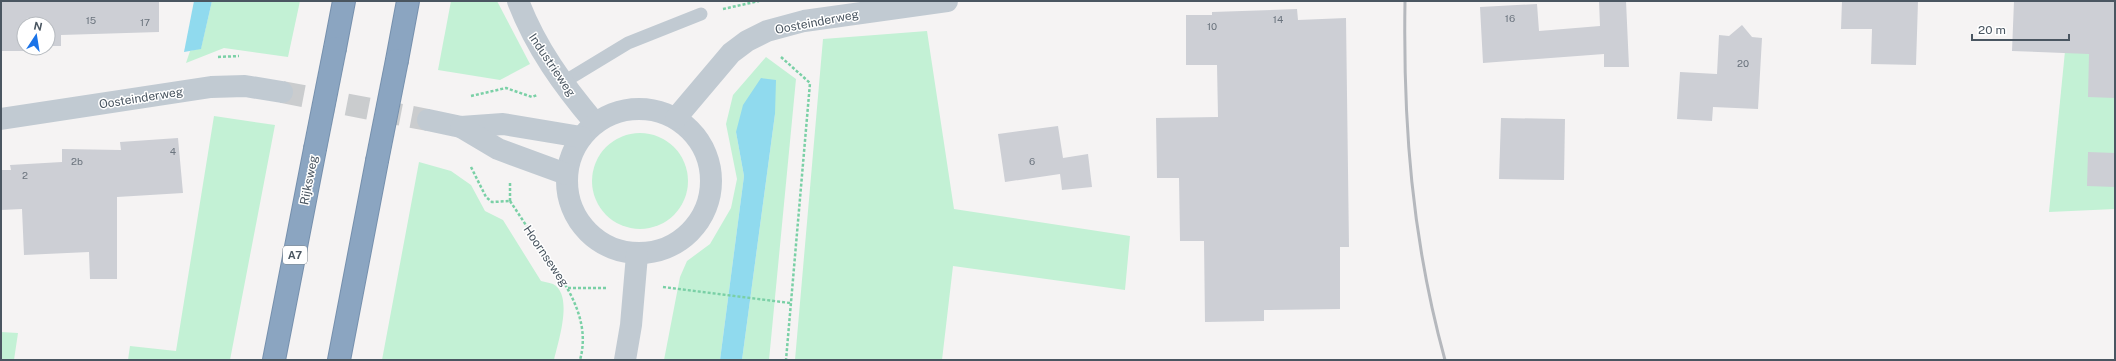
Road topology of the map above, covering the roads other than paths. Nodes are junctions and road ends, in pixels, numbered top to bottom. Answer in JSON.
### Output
{"nodes":[{"id":1,"x":344,"y":1,"type":"edge"},
{"id":2,"x":408,"y":1,"type":"edge"},
{"id":3,"x":518,"y":1,"type":"edge"},
{"id":4,"x":947,"y":1,"type":"edge"},
{"id":5,"x":701,"y":14,"type":"road end"},
{"id":6,"x":562,"y":83,"type":"junction"},
{"id":7,"x":282,"y":92,"type":"tunnel mouth"},
{"id":8,"x":676,"y":118,"type":"junction"},
{"id":9,"x":1,"y":119,"type":"edge"},
{"id":10,"x":428,"y":120,"type":"tunnel mouth"},
{"id":11,"x":460,"y":127,"type":"junction"},
{"id":12,"x":588,"y":130,"type":"junction"},
{"id":13,"x":566,"y":174,"type":"junction"},
{"id":14,"x":637,"y":254,"type":"junction"},
{"id":15,"x":274,"y":360,"type":"edge"},
{"id":16,"x":339,"y":360,"type":"edge"},
{"id":17,"x":625,"y":360,"type":"edge"}],
"edges":[{"from":1,"to":15,"type":"highway","name":"Rijksweg","number":"A7","bridge":true},
{"from":2,"to":16,"type":"highway","bridge":true},
{"from":3,"to":6,"type":"street","name":"Industrieweg"},
{"from":4,"to":8,"type":"street","name":"Oosteinderweg"},
{"from":5,"to":6,"type":"lane"},
{"from":6,"to":12,"type":"street","name":"Industrieweg"},
{"from":7,"to":9,"type":"street","name":"Oosteinderweg"},
{"from":8,"to":12,"type":"street"},
{"from":8,"to":14,"type":"street"},
{"from":10,"to":11,"type":"street"},
{"from":11,"to":12,"type":"street"},
{"from":11,"to":13,"type":"street"},
{"from":12,"to":13,"type":"street"},
{"from":13,"to":14,"type":"street"},
{"from":14,"to":17,"type":"street"}]}
